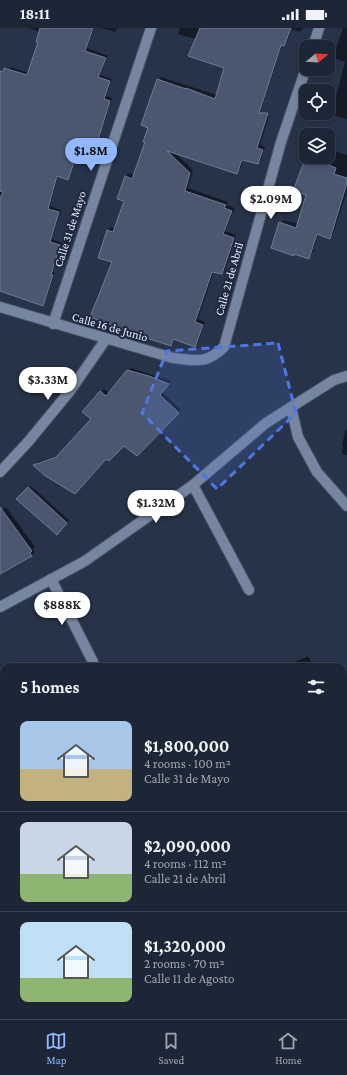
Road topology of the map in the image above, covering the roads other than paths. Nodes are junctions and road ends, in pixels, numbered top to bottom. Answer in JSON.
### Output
{"nodes":[{"id":1,"x":151,"y":28,"type":"edge"},
{"id":2,"x":319,"y":28,"type":"edge"},
{"id":3,"x":315,"y":40,"type":"edge"},
{"id":4,"x":303,"y":76,"type":"edge"},
{"id":5,"x":0,"y":307,"type":"edge"},
{"id":6,"x":53,"y":324,"type":"junction"},
{"id":7,"x":106,"y":339,"type":"junction"},
{"id":8,"x":213,"y":357,"type":"joint"},
{"id":9,"x":347,"y":376,"type":"edge"},
{"id":10,"x":290,"y":407,"type":"junction"},
{"id":11,"x":0,"y":472,"type":"edge"},
{"id":12,"x":193,"y":485,"type":"junction"},
{"id":13,"x":347,"y":506,"type":"edge"},
{"id":14,"x":51,"y":579,"type":"junction"},
{"id":15,"x":249,"y":590,"type":"dead end"},
{"id":16,"x":0,"y":607,"type":"edge"},
{"id":17,"x":93,"y":662,"type":"dead end"}],
"edges":[{"from":1,"to":6,"type":"street","name":"Calle 31 de Mayo"},
{"from":2,"to":3,"type":"street"},
{"from":4,"to":8,"type":"street","name":"Calle 21 de Abril"},
{"from":5,"to":6,"type":"street","name":"Calle 16 de Junio"},
{"from":6,"to":7,"type":"street","name":"Calle 16 de Junio"},
{"from":7,"to":8,"type":"street","name":"Calle 16 de Junio"},
{"from":7,"to":11,"type":"street"},
{"from":9,"to":10,"type":"street"},
{"from":10,"to":12,"type":"street"},
{"from":10,"to":13,"type":"street"},
{"from":12,"to":14,"type":"street"},
{"from":12,"to":15,"type":"street"},
{"from":14,"to":16,"type":"street"},
{"from":14,"to":17,"type":"street"}]}
